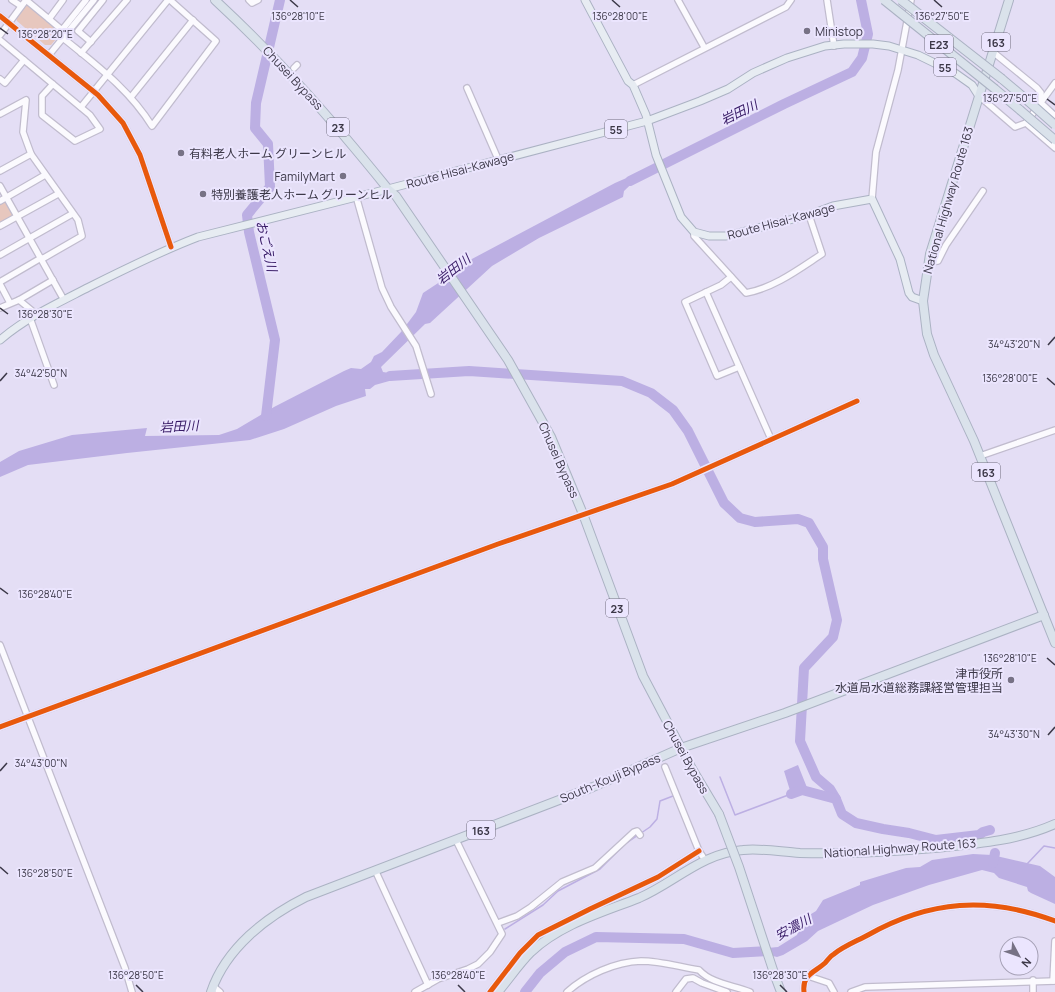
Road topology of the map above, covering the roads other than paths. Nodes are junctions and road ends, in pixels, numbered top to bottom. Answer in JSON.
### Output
{"nodes":[{"id":1,"x":12,"y":0,"type":"edge"},
{"id":2,"x":26,"y":0,"type":"edge"},
{"id":3,"x":63,"y":0,"type":"edge"},
{"id":4,"x":86,"y":0,"type":"edge"},
{"id":5,"x":94,"y":0,"type":"edge"},
{"id":6,"x":103,"y":0,"type":"edge"},
{"id":7,"x":127,"y":0,"type":"edge"},
{"id":8,"x":169,"y":0,"type":"edge"},
{"id":9,"x":215,"y":0,"type":"edge"},
{"id":10,"x":249,"y":0,"type":"edge"},
{"id":11,"x":258,"y":0,"type":"edge"},
{"id":12,"x":585,"y":0,"type":"edge"},
{"id":13,"x":678,"y":0,"type":"edge"},
{"id":14,"x":791,"y":0,"type":"edge"},
{"id":15,"x":827,"y":0,"type":"edge"},
{"id":16,"x":884,"y":0,"type":"edge"},
{"id":17,"x":901,"y":0,"type":"edge"},
{"id":18,"x":911,"y":0,"type":"edge"},
{"id":19,"x":1009,"y":0,"type":"edge"},
{"id":20,"x":21,"y":6,"type":"junction"},
{"id":21,"x":0,"y":16,"type":"edge"},
{"id":22,"x":49,"y":19,"type":"junction"},
{"id":23,"x":193,"y":20,"type":"junction"},
{"id":24,"x":10,"y":23,"type":"junction"},
{"id":25,"x":0,"y":35,"type":"edge"},
{"id":26,"x":63,"y":38,"type":"junction"},
{"id":27,"x":0,"y":40,"type":"edge"},
{"id":28,"x":91,"y":42,"type":"junction"},
{"id":29,"x":834,"y":46,"type":"junction"},
{"id":30,"x":704,"y":48,"type":"junction"},
{"id":31,"x":900,"y":49,"type":"junction"},
{"id":32,"x":993,"y":52,"type":"junction"},
{"id":33,"x":81,"y":53,"type":"junction"},
{"id":34,"x":49,"y":55,"type":"junction"},
{"id":35,"x":24,"y":60,"type":"junction"},
{"id":36,"x":107,"y":74,"type":"junction"},
{"id":37,"x":0,"y":80,"type":"edge"},
{"id":38,"x":1055,"y":83,"type":"edge"},
{"id":39,"x":53,"y":84,"type":"junction"},
{"id":40,"x":633,"y":85,"type":"junction"},
{"id":41,"x":467,"y":88,"type":"dead end"},
{"id":42,"x":93,"y":91,"type":"junction"},
{"id":43,"x":979,"y":96,"type":"junction"},
{"id":44,"x":131,"y":97,"type":"junction"},
{"id":45,"x":1041,"y":103,"type":"junction"},
{"id":46,"x":80,"y":107,"type":"junction"},
{"id":47,"x":0,"y":114,"type":"edge"},
{"id":48,"x":1055,"y":116,"type":"edge"},
{"id":49,"x":647,"y":121,"type":"junction"},
{"id":50,"x":1026,"y":123,"type":"junction"},
{"id":51,"x":1055,"y":124,"type":"edge"},
{"id":52,"x":1055,"y":140,"type":"edge"},
{"id":53,"x":1055,"y":148,"type":"edge"},
{"id":54,"x":31,"y":154,"type":"junction"},
{"id":55,"x":498,"y":159,"type":"junction"},
{"id":56,"x":0,"y":171,"type":"edge"},
{"id":57,"x":45,"y":175,"type":"junction"},
{"id":58,"x":0,"y":186,"type":"edge"},
{"id":59,"x":388,"y":189,"type":"junction"},
{"id":60,"x":983,"y":190,"type":"dead end"},
{"id":61,"x":58,"y":194,"type":"junction"},
{"id":62,"x":356,"y":196,"type":"junction"},
{"id":63,"x":6,"y":197,"type":"junction"},
{"id":64,"x":872,"y":199,"type":"junction"},
{"id":65,"x":0,"y":201,"type":"edge"},
{"id":66,"x":72,"y":214,"type":"junction"},
{"id":67,"x":809,"y":215,"type":"junction"},
{"id":68,"x":17,"y":217,"type":"junction"},
{"id":69,"x":0,"y":226,"type":"edge"},
{"id":70,"x":694,"y":232,"type":"junction"},
{"id":71,"x":30,"y":239,"type":"junction"},
{"id":72,"x":171,"y":247,"type":"junction"},
{"id":73,"x":0,"y":256,"type":"edge"},
{"id":74,"x":42,"y":259,"type":"junction"},
{"id":75,"x":928,"y":262,"type":"junction"},
{"id":76,"x":731,"y":278,"type":"junction"},
{"id":77,"x":53,"y":280,"type":"junction"},
{"id":78,"x":0,"y":283,"type":"edge"},
{"id":79,"x":706,"y":292,"type":"junction"},
{"id":80,"x":19,"y":300,"type":"junction"},
{"id":81,"x":64,"y":300,"type":"junction"},
{"id":82,"x":923,"y":301,"type":"junction"},
{"id":83,"x":10,"y":303,"type":"junction"},
{"id":84,"x":0,"y":308,"type":"edge"},
{"id":85,"x":36,"y":314,"type":"junction"},
{"id":86,"x":30,"y":318,"type":"junction"},
{"id":87,"x":0,"y":340,"type":"edge"},
{"id":88,"x":739,"y":366,"type":"junction"},
{"id":89,"x":54,"y":385,"type":"dead end"},
{"id":90,"x":431,"y":394,"type":"dead end"},
{"id":91,"x":857,"y":401,"type":"dead end"},
{"id":92,"x":1055,"y":430,"type":"edge"},
{"id":93,"x":771,"y":439,"type":"junction"},
{"id":94,"x":980,"y":456,"type":"junction"},
{"id":95,"x":583,"y":514,"type":"junction"},
{"id":96,"x":1044,"y":615,"type":"junction"},
{"id":97,"x":1055,"y":643,"type":"edge"},
{"id":98,"x":0,"y":645,"type":"edge"},
{"id":99,"x":28,"y":717,"type":"junction"},
{"id":100,"x":0,"y":727,"type":"edge"},
{"id":101,"x":681,"y":748,"type":"junction"},
{"id":102,"x":665,"y":767,"type":"dead end"},
{"id":103,"x":1055,"y":824,"type":"edge"},
{"id":104,"x":638,"y":833,"type":"dead end"},
{"id":105,"x":456,"y":840,"type":"junction"},
{"id":106,"x":699,"y":851,"type":"junction"},
{"id":107,"x":705,"y":860,"type":"junction"},
{"id":108,"x":375,"y":870,"type":"junction"},
{"id":109,"x":1055,"y":921,"type":"edge"},
{"id":110,"x":498,"y":923,"type":"junction"},
{"id":111,"x":1055,"y":941,"type":"edge"},
{"id":112,"x":808,"y":976,"type":"junction"},
{"id":113,"x":1033,"y":980,"type":"junction"},
{"id":114,"x":1054,"y":981,"type":"edge"},
{"id":115,"x":428,"y":985,"type":"junction"},
{"id":116,"x":212,"y":989,"type":"edge"},
{"id":117,"x":132,"y":992,"type":"edge"},
{"id":118,"x":220,"y":992,"type":"edge"},
{"id":119,"x":415,"y":992,"type":"edge"},
{"id":120,"x":490,"y":992,"type":"edge"},
{"id":121,"x":498,"y":992,"type":"edge"},
{"id":122,"x":567,"y":992,"type":"edge"},
{"id":123,"x":676,"y":992,"type":"edge"},
{"id":124,"x":727,"y":992,"type":"edge"},
{"id":125,"x":750,"y":992,"type":"edge"},
{"id":126,"x":781,"y":992,"type":"edge"},
{"id":127,"x":804,"y":992,"type":"edge"},
{"id":128,"x":834,"y":992,"type":"edge"},
{"id":129,"x":851,"y":992,"type":"edge"},
{"id":130,"x":1033,"y":992,"type":"edge"}],
"edges":[{"from":1,"to":20,"type":"street"},
{"from":2,"to":20,"type":"street"},
{"from":2,"to":22,"type":"street"},
{"from":3,"to":22,"type":"street"},
{"from":4,"to":22,"type":"street"},
{"from":5,"to":26,"type":"street"},
{"from":6,"to":28,"type":"street"},
{"from":7,"to":28,"type":"street"},
{"from":8,"to":23,"type":"street"},
{"from":8,"to":36,"type":"street"},
{"from":9,"to":59,"type":"highway","name":"Chusei Bypass","number":"23"},
{"from":10,"to":11,"type":"street"},
{"from":12,"to":40,"type":"main road"},
{"from":13,"to":30,"type":"street"},
{"from":14,"to":30,"type":"street"},
{"from":15,"to":29,"type":"street"},
{"from":16,"to":52,"type":"highway","number":"E23","bridge":true},
{"from":17,"to":51,"type":"highway","number":"E23","bridge":true},
{"from":18,"to":31,"type":"street"},
{"from":19,"to":32,"type":"highway","name":"National Highway Route 163","number":"163"},
{"from":20,"to":24,"type":"street"},
{"from":21,"to":24,"type":"street"},
{"from":23,"to":44,"type":"street"},
{"from":23,"to":44,"type":"street"},
{"from":24,"to":25,"type":"street"},
{"from":24,"to":34,"type":"street"},
{"from":26,"to":33,"type":"street"},
{"from":26,"to":34,"type":"street"},
{"from":27,"to":35,"type":"street"},
{"from":28,"to":33,"type":"street"},
{"from":29,"to":31,"type":"main road","name":"Route Hisai-Kawage","number":"55"},
{"from":29,"to":49,"type":"main road","name":"Route Hisai-Kawage","number":"55"},
{"from":30,"to":40,"type":"street"},
{"from":31,"to":43,"type":"main road","name":"Route Hisai-Kawage","number":"55"},
{"from":31,"to":64,"type":"street"},
{"from":32,"to":43,"type":"highway","name":"National Highway Route 163","number":"163"},
{"from":32,"to":45,"type":"street"},
{"from":33,"to":36,"type":"street"},
{"from":34,"to":42,"type":"street"},
{"from":35,"to":37,"type":"street"},
{"from":35,"to":39,"type":"street"},
{"from":36,"to":42,"type":"street"},
{"from":36,"to":44,"type":"street"},
{"from":38,"to":45,"type":"street"},
{"from":39,"to":46,"type":"street"},
{"from":39,"to":46,"type":"street"},
{"from":40,"to":49,"type":"main road"},
{"from":41,"to":55,"type":"street"},
{"from":42,"to":46,"type":"street"},
{"from":42,"to":72,"type":"street"},
{"from":43,"to":50,"type":"street"},
{"from":43,"to":75,"type":"highway","name":"National Highway Route 163","number":"163"},
{"from":45,"to":48,"type":"street"},
{"from":45,"to":50,"type":"street"},
{"from":47,"to":54,"type":"street"},
{"from":49,"to":55,"type":"main road","name":"Route Hisai-Kawage","number":"55"},
{"from":49,"to":70,"type":"main road"},
{"from":50,"to":53,"type":"street"},
{"from":54,"to":56,"type":"street"},
{"from":54,"to":57,"type":"street"},
{"from":55,"to":59,"type":"main road","name":"Route Hisai-Kawage","number":"55"},
{"from":57,"to":61,"type":"street"},
{"from":57,"to":63,"type":"street"},
{"from":58,"to":63,"type":"street"},
{"from":59,"to":62,"type":"main road","name":"Route Hisai-Kawage"},
{"from":59,"to":95,"type":"highway","name":"Chusei Bypass","number":"23"},
{"from":60,"to":75,"type":"street"},
{"from":61,"to":66,"type":"street"},
{"from":61,"to":68,"type":"street"},
{"from":62,"to":72,"type":"main road","name":"Route Hisai-Kawage"},
{"from":62,"to":90,"type":"street"},
{"from":63,"to":65,"type":"street"},
{"from":63,"to":68,"type":"street"},
{"from":64,"to":67,"type":"main road","name":"Route Hisai-Kawage"},
{"from":64,"to":82,"type":"main road"},
{"from":66,"to":71,"type":"street"},
{"from":66,"to":74,"type":"street"},
{"from":67,"to":70,"type":"main road","name":"Route Hisai-Kawage"},
{"from":67,"to":76,"type":"street"},
{"from":68,"to":69,"type":"street"},
{"from":68,"to":71,"type":"street"},
{"from":70,"to":76,"type":"street"},
{"from":71,"to":73,"type":"street"},
{"from":71,"to":74,"type":"street"},
{"from":72,"to":81,"type":"main road","name":"Route Hisai-Kawage"},
{"from":74,"to":77,"type":"street"},
{"from":74,"to":78,"type":"street"},
{"from":75,"to":82,"type":"highway","name":"National Highway Route 163","number":"163"},
{"from":76,"to":79,"type":"street"},
{"from":77,"to":80,"type":"street"},
{"from":77,"to":81,"type":"street"},
{"from":78,"to":83,"type":"street"},
{"from":79,"to":88,"type":"street"},
{"from":79,"to":88,"type":"street"},
{"from":80,"to":83,"type":"street"},
{"from":80,"to":85,"type":"street"},
{"from":81,"to":85,"type":"main road","name":"Route Hisai-Kawage"},
{"from":82,"to":94,"type":"highway","name":"National Highway Route 163","number":"163"},
{"from":83,"to":84,"type":"street"},
{"from":85,"to":86,"type":"main road","name":"Route Hisai-Kawage"},
{"from":86,"to":87,"type":"main road","name":"Route Hisai-Kawage"},
{"from":86,"to":89,"type":"street"},
{"from":88,"to":93,"type":"street"},
{"from":91,"to":93,"type":"street"},
{"from":92,"to":94,"type":"street"},
{"from":93,"to":95,"type":"street"},
{"from":94,"to":96,"type":"highway","name":"National Highway Route 163","number":"163"},
{"from":95,"to":99,"type":"street"},
{"from":95,"to":101,"type":"highway","name":"Chusei Bypass","number":"23"},
{"from":96,"to":97,"type":"highway","name":"National Highway Route 163","number":"163"},
{"from":96,"to":101,"type":"highway","name":"South-Kouji Bypass","number":"163"},
{"from":98,"to":99,"type":"street"},
{"from":99,"to":100,"type":"street"},
{"from":99,"to":117,"type":"street"},
{"from":101,"to":105,"type":"highway","name":"South-Kouji Bypass","number":"163"},
{"from":101,"to":126,"type":"highway","name":"Chusei Bypass","number":"23","bridge":true},
{"from":102,"to":106,"type":"street"},
{"from":103,"to":107,"type":"highway","name":"National Highway Route 163"},
{"from":104,"to":110,"type":"street"},
{"from":105,"to":108,"type":"highway","name":"South-Kouji Bypass","number":"163"},
{"from":105,"to":110,"type":"street"},
{"from":106,"to":107,"type":"street"},
{"from":106,"to":120,"type":"street"},
{"from":107,"to":121,"type":"highway","name":"National Highway Route 163"},
{"from":108,"to":115,"type":"street"},
{"from":108,"to":116,"type":"highway","name":"South-Kouji Bypass","number":"163"},
{"from":109,"to":112,"type":"street"},
{"from":110,"to":115,"type":"street"},
{"from":111,"to":114,"type":"street"},
{"from":112,"to":127,"type":"street"},
{"from":112,"to":128,"type":"street"},
{"from":113,"to":114,"type":"street"},
{"from":113,"to":129,"type":"street"},
{"from":113,"to":130,"type":"street"},
{"from":115,"to":119,"type":"street"},
{"from":116,"to":118,"type":"street"},
{"from":122,"to":125,"type":"street"},
{"from":123,"to":124,"type":"street"}]}
